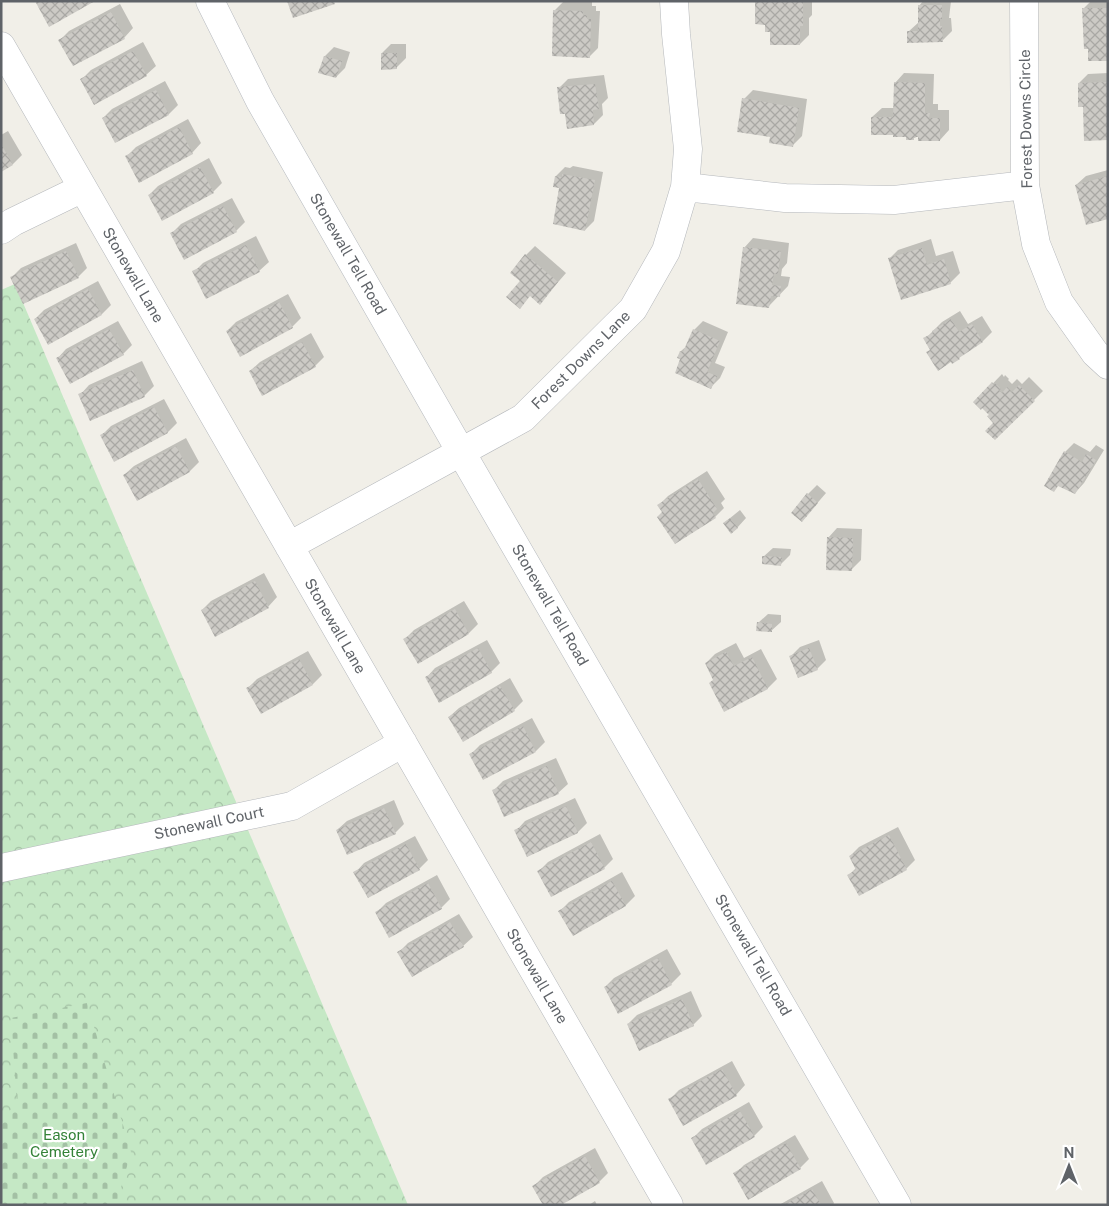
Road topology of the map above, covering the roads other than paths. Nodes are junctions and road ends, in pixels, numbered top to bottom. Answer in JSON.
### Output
{"nodes":[{"id":1,"x":210,"y":1,"type":"edge"},
{"id":2,"x":674,"y":1,"type":"edge"},
{"id":3,"x":1024,"y":1,"type":"edge"},
{"id":4,"x":1,"y":46,"type":"edge"},
{"id":5,"x":1025,"y":185,"type":"junction"},
{"id":6,"x":685,"y":187,"type":"junction"},
{"id":7,"x":83,"y":188,"type":"junction"},
{"id":8,"x":1,"y":230,"type":"edge"},
{"id":9,"x":1108,"y":365,"type":"edge"},
{"id":10,"x":461,"y":452,"type":"junction"},
{"id":11,"x":290,"y":546,"type":"junction"},
{"id":12,"x":403,"y":744,"type":"junction"},
{"id":13,"x":1,"y":868,"type":"edge"},
{"id":14,"x":669,"y":1205,"type":"edge"},
{"id":15,"x":897,"y":1205,"type":"edge"}],
"edges":[{"from":1,"to":10,"type":"street","name":"Stonewall Tell Road"},
{"from":2,"to":6,"type":"street","name":"Forest Downs Lane"},
{"from":3,"to":5,"type":"street","name":"Forest Downs Circle"},
{"from":4,"to":7,"type":"street","name":"Stonewall Lane"},
{"from":5,"to":6,"type":"street"},
{"from":5,"to":9,"type":"street","name":"Forest Downs Circle"},
{"from":6,"to":10,"type":"street","name":"Forest Downs Lane"},
{"from":7,"to":8,"type":"street"},
{"from":7,"to":11,"type":"street","name":"Stonewall Lane"},
{"from":10,"to":11,"type":"street","name":"Forest Downs Lane"},
{"from":10,"to":15,"type":"street","name":"Stonewall Tell Road"},
{"from":11,"to":12,"type":"street","name":"Stonewall Lane"},
{"from":12,"to":13,"type":"street","name":"Stonewall Court"},
{"from":12,"to":14,"type":"street","name":"Stonewall Lane"}]}
